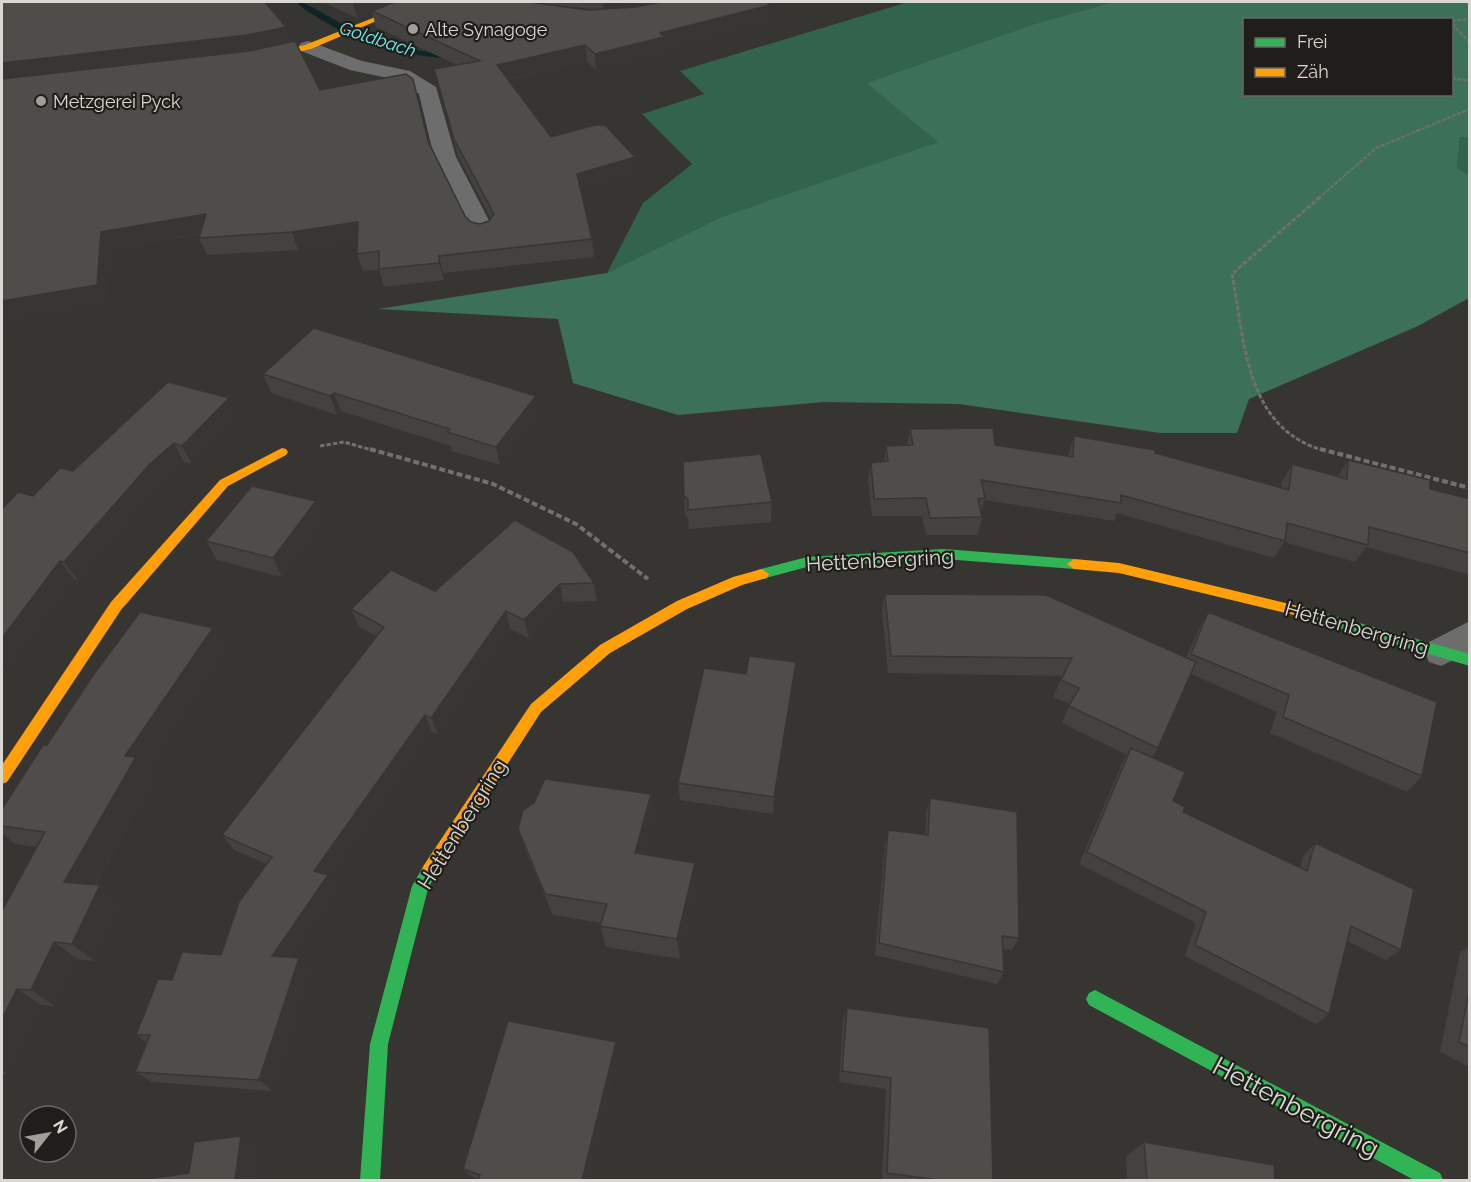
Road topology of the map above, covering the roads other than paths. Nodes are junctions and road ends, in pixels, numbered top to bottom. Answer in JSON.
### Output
{"nodes":[{"id":1,"x":422,"y":2,"type":"edge"},
{"id":2,"x":308,"y":47,"type":"junction"},
{"id":3,"x":243,"y":61,"type":"edge"},
{"id":4,"x":483,"y":232,"type":"edge"},
{"id":5,"x":282,"y":452,"type":"road end"},
{"id":6,"x":1470,"y":635,"type":"edge"},
{"id":7,"x":1455,"y":656,"type":"edge"},
{"id":8,"x":2,"y":777,"type":"edge"},
{"id":9,"x":1095,"y":999,"type":"dead end"},
{"id":10,"x":370,"y":1180,"type":"edge"},
{"id":11,"x":1433,"y":1180,"type":"edge"}],
"edges":[{"from":1,"to":2,"type":"street"},
{"from":2,"to":3,"type":"street"},
{"from":2,"to":4,"type":"street"},
{"from":5,"to":8,"type":"street"},
{"from":6,"to":7,"type":"street","name":"Hettenbergring"},
{"from":7,"to":10,"type":"street","name":"Hettenbergring"},
{"from":9,"to":11,"type":"street","name":"Hettenbergring"}]}
